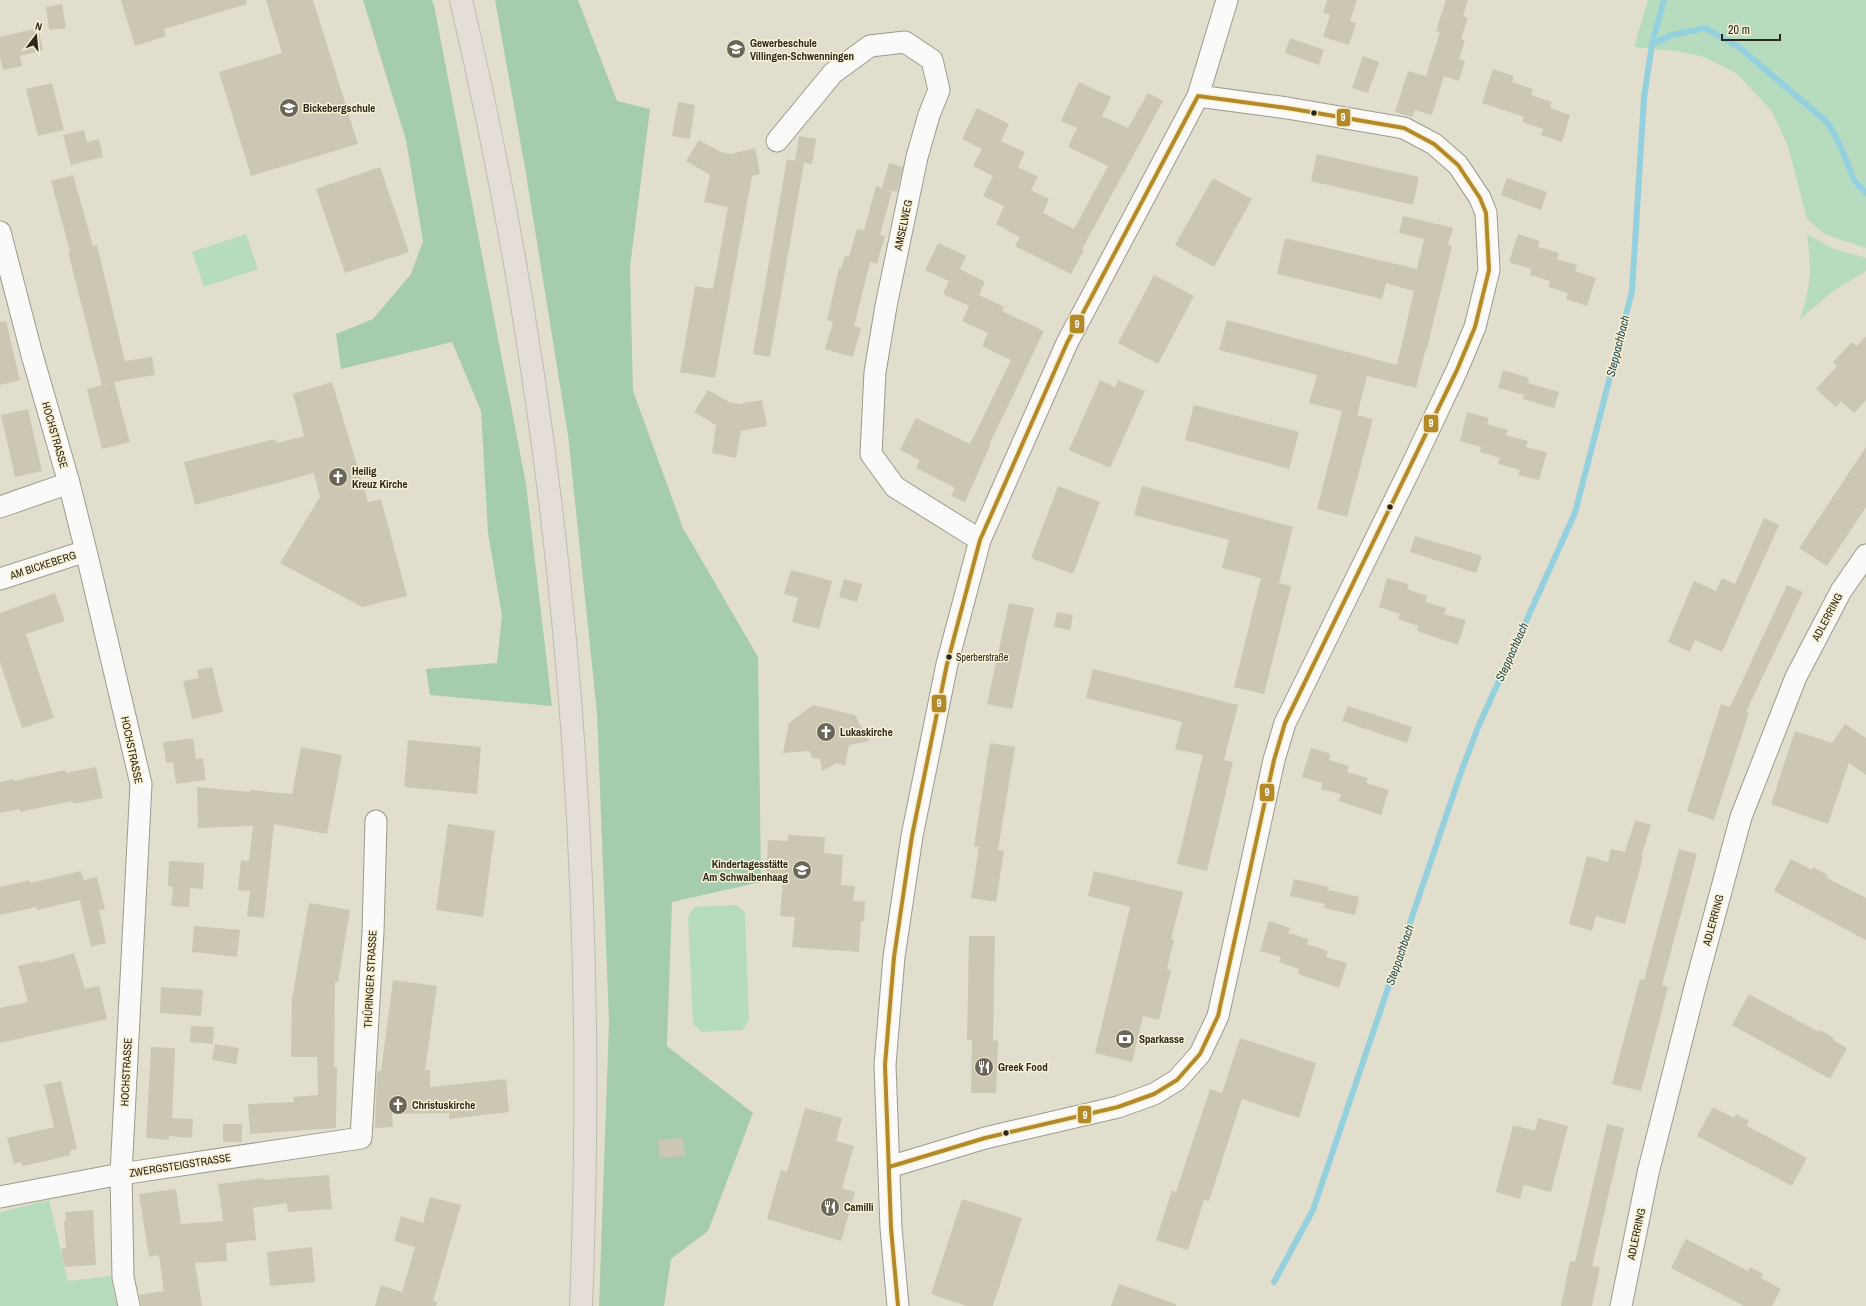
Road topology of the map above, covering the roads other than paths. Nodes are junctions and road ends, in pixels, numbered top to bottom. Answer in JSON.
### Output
{"nodes":[{"id":1,"x":462,"y":0,"type":"edge"},
{"id":2,"x":1227,"y":0,"type":"edge"},
{"id":3,"x":1198,"y":96,"type":"junction"},
{"id":4,"x":777,"y":141,"type":"dead end"},
{"id":5,"x":0,"y":232,"type":"edge"},
{"id":6,"x":69,"y":483,"type":"junction"},
{"id":7,"x":0,"y":507,"type":"edge"},
{"id":8,"x":980,"y":540,"type":"junction"},
{"id":9,"x":86,"y":551,"type":"junction"},
{"id":10,"x":1866,"y":555,"type":"edge"},
{"id":11,"x":0,"y":579,"type":"edge"},
{"id":12,"x":376,"y":821,"type":"dead end"},
{"id":13,"x":361,"y":1138,"type":"joint"},
{"id":14,"x":889,"y":1167,"type":"junction"},
{"id":15,"x":121,"y":1174,"type":"junction"},
{"id":16,"x":0,"y":1197,"type":"edge"},
{"id":17,"x":129,"y":1306,"type":"edge"},
{"id":18,"x":581,"y":1306,"type":"edge"},
{"id":19,"x":898,"y":1306,"type":"edge"},
{"id":20,"x":1621,"y":1306,"type":"edge"}],
"edges":[{"from":1,"to":18,"type":"main road"},
{"from":2,"to":3,"type":"street"},
{"from":3,"to":8,"type":"street"},
{"from":3,"to":14,"type":"street"},
{"from":4,"to":8,"type":"street","name":"AMSELWEG"},
{"from":5,"to":6,"type":"street","name":"HOCHSTRASSE"},
{"from":6,"to":7,"type":"street"},
{"from":6,"to":9,"type":"street","name":"HOCHSTRASSE"},
{"from":8,"to":14,"type":"street"},
{"from":9,"to":11,"type":"street","name":"AM BICKEBERG"},
{"from":9,"to":15,"type":"street","name":"HOCHSTRASSE"},
{"from":10,"to":20,"type":"street","name":"ADLERRING"},
{"from":12,"to":13,"type":"street","name":"THÜRINGER STRASSE"},
{"from":13,"to":15,"type":"street","name":"ZWERGSTEIGSTRASSE"},
{"from":14,"to":19,"type":"street"},
{"from":15,"to":16,"type":"street","name":"ZWERGSTEIGSTRASSE"},
{"from":15,"to":17,"type":"street","name":"HOCHSTRASSE"}]}
